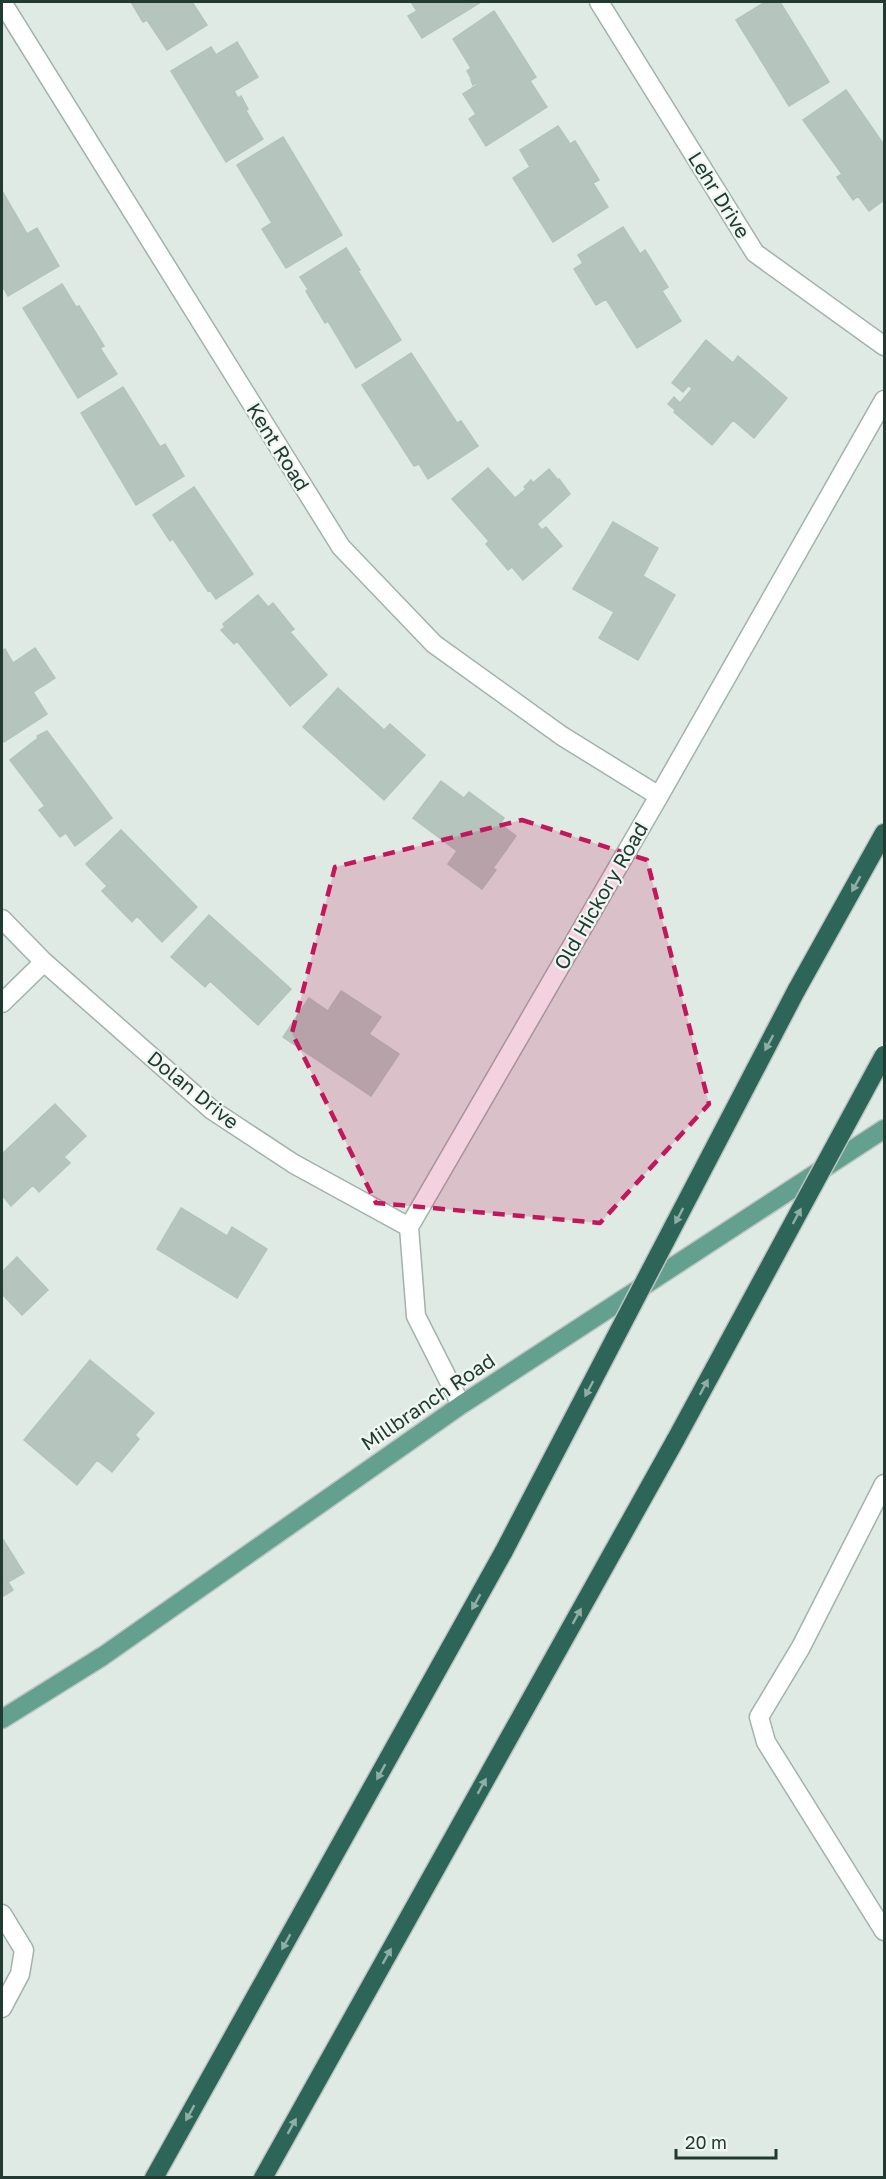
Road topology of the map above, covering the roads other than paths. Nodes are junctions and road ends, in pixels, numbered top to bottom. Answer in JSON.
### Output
{"nodes":[{"id":1,"x":2,"y":2,"type":"edge"},
{"id":2,"x":599,"y":2,"type":"edge"},
{"id":3,"x":885,"y":346,"type":"edge"},
{"id":4,"x":885,"y":400,"type":"edge"},
{"id":5,"x":659,"y":796,"type":"junction"},
{"id":6,"x":885,"y":833,"type":"edge"},
{"id":7,"x":2,"y":919,"type":"edge"},
{"id":8,"x":44,"y":962,"type":"junction"},
{"id":9,"x":2,"y":1002,"type":"edge"},
{"id":10,"x":885,"y":1055,"type":"edge"},
{"id":11,"x":885,"y":1129,"type":"edge"},
{"id":12,"x":409,"y":1227,"type":"junction"},
{"id":13,"x":461,"y":1405,"type":"junction"},
{"id":14,"x":885,"y":1484,"type":"edge"},
{"id":15,"x":2,"y":1719,"type":"edge"},
{"id":16,"x":2,"y":1914,"type":"edge"},
{"id":17,"x":885,"y":1930,"type":"edge"},
{"id":18,"x":2,"y":2008,"type":"edge"},
{"id":19,"x":154,"y":2178,"type":"edge"},
{"id":20,"x":263,"y":2178,"type":"edge"}],
"edges":[{"from":1,"to":5,"type":"street","name":"Kent Road"},
{"from":2,"to":3,"type":"street","name":"Lehr Drive"},
{"from":4,"to":5,"type":"street","name":"Old Hickory Road"},
{"from":5,"to":12,"type":"street","name":"Old Hickory Road"},
{"from":6,"to":19,"type":"highway","one_way":true,"bridge":true},
{"from":7,"to":8,"type":"street","name":"Dolan Drive"},
{"from":8,"to":9,"type":"street"},
{"from":8,"to":12,"type":"street","name":"Dolan Drive"},
{"from":20,"to":10,"type":"highway","one_way":true,"bridge":true},
{"from":11,"to":13,"type":"main road","name":"Millbranch Road"},
{"from":12,"to":13,"type":"street"},
{"from":13,"to":15,"type":"main road","name":"Millbranch Road"},
{"from":14,"to":17,"type":"street"},
{"from":16,"to":18,"type":"street"}]}
